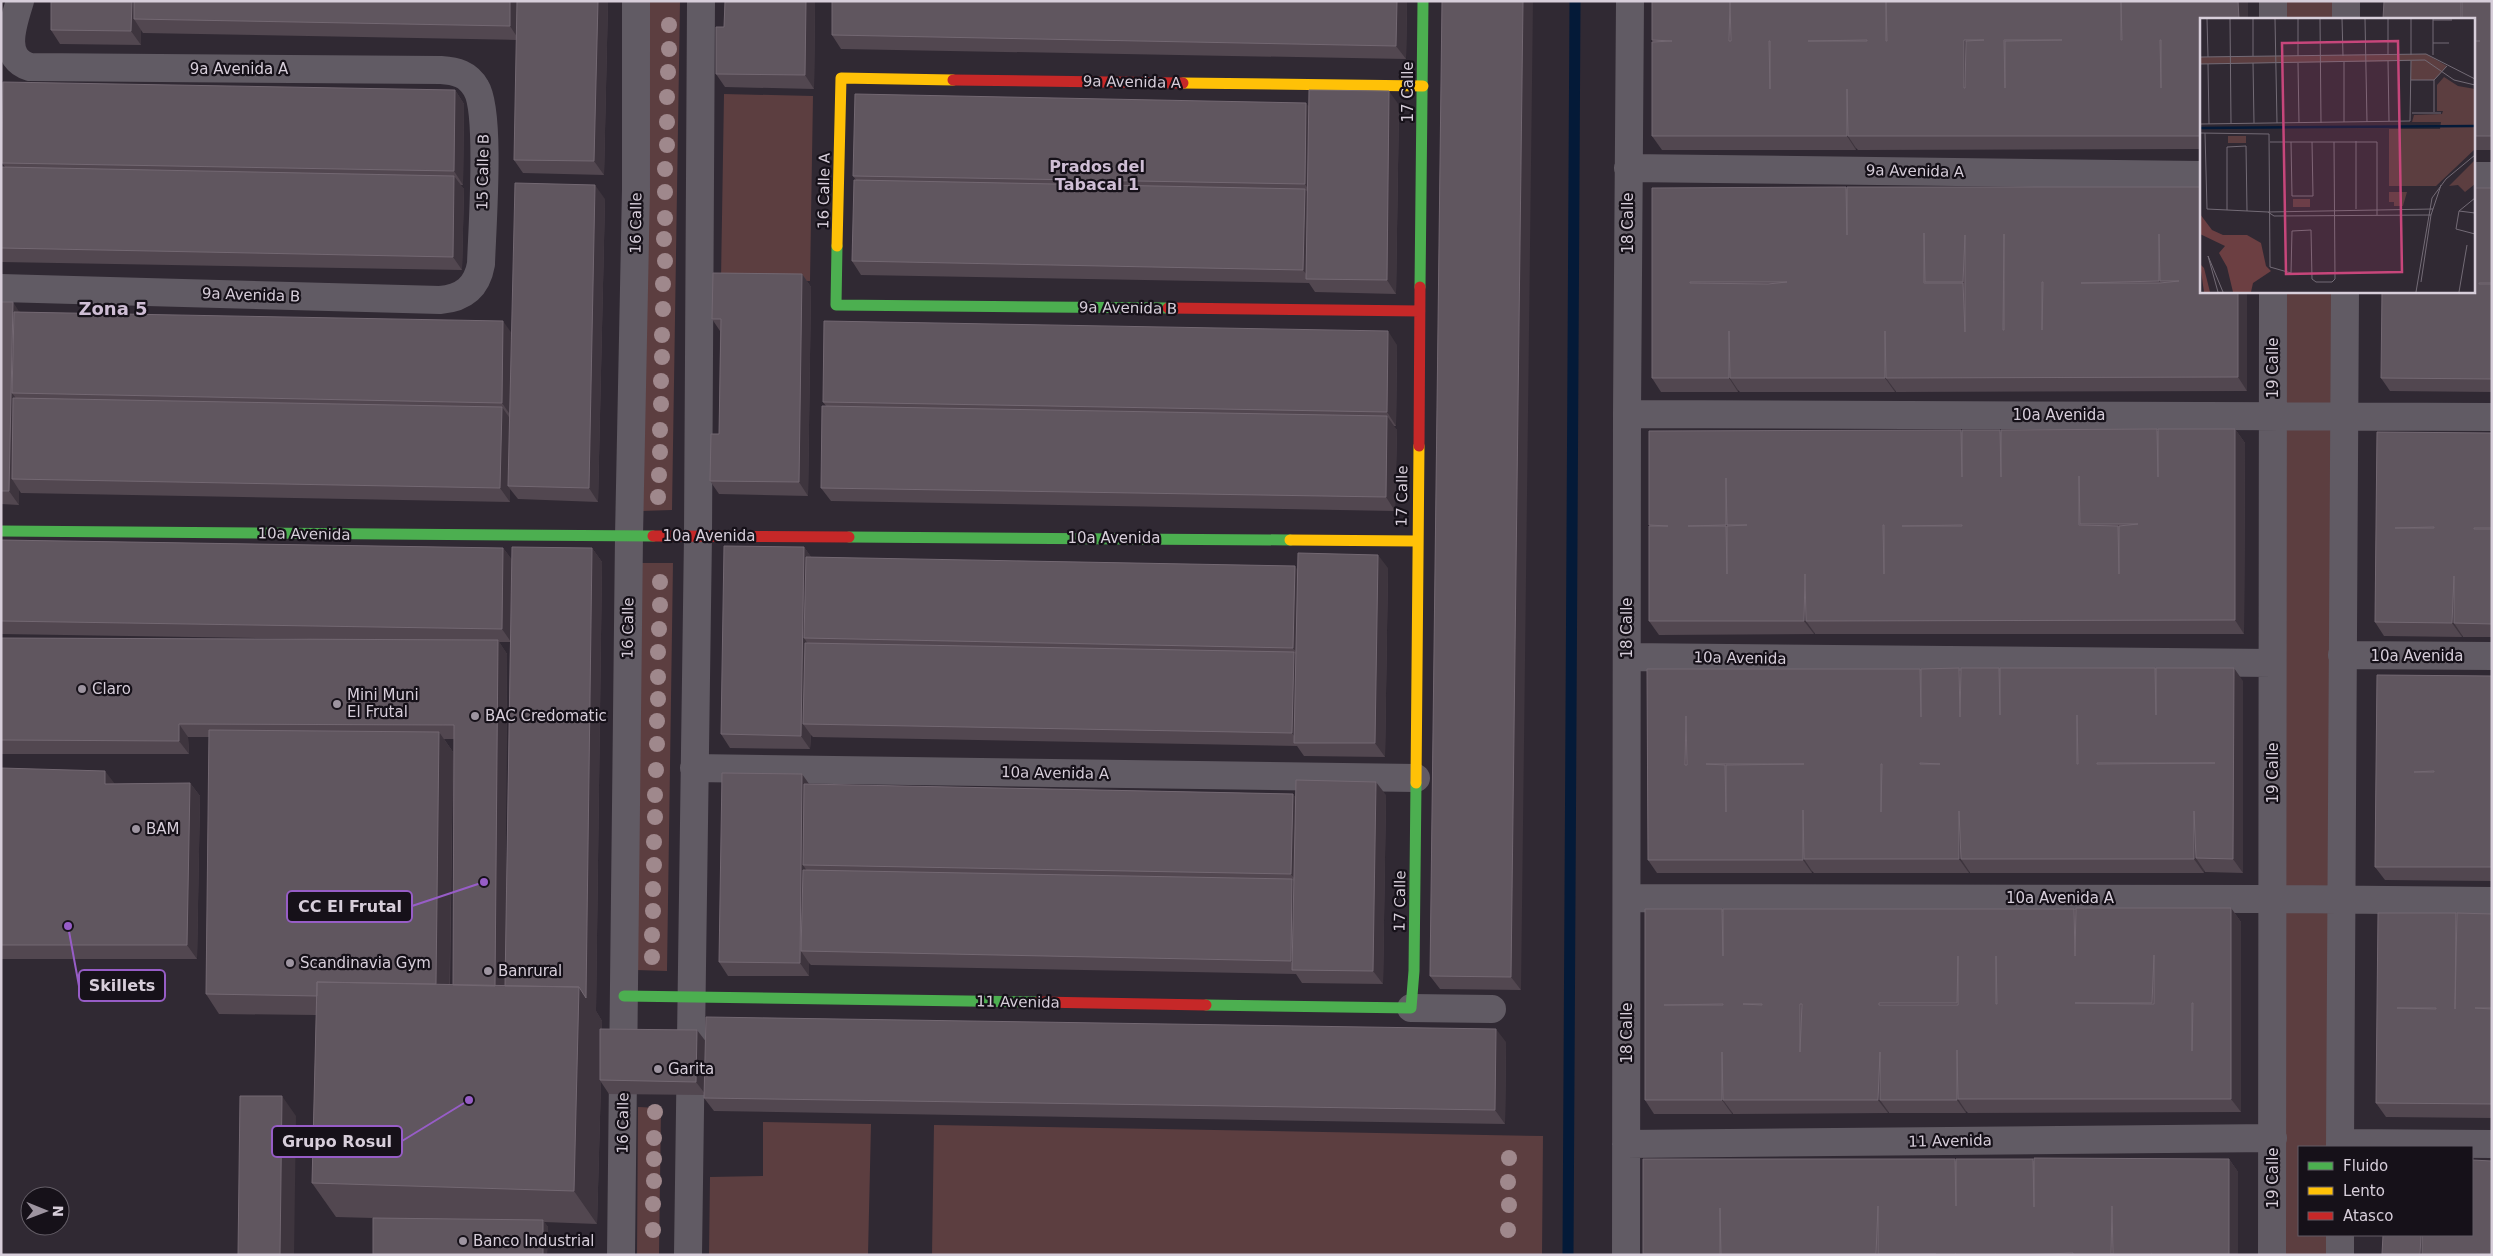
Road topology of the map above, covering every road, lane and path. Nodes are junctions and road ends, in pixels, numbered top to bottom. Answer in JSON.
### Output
{"nodes":[{"id":1,"x":20,"y":1,"type":"edge"},
{"id":2,"x":636,"y":1,"type":"edge"},
{"id":3,"x":701,"y":1,"type":"edge"},
{"id":4,"x":1423,"y":1,"type":"edge"},
{"id":5,"x":1630,"y":1,"type":"edge"},
{"id":6,"x":2273,"y":1,"type":"edge"},
{"id":7,"x":2346,"y":1,"type":"edge"},
{"id":8,"x":2273,"y":18,"type":"edge"},
{"id":9,"x":2346,"y":18,"type":"edge"},
{"id":10,"x":841,"y":78,"type":"joint"},
{"id":11,"x":473,"y":82,"type":"joint"},
{"id":12,"x":1423,"y":86,"type":"junction"},
{"id":13,"x":1628,"y":168,"type":"junction"},
{"id":14,"x":2200,"y":175,"type":"edge"},
{"id":15,"x":2476,"y":176,"type":"edge"},
{"id":16,"x":2492,"y":176,"type":"edge"},
{"id":17,"x":481,"y":264,"type":"joint"},
{"id":18,"x":1,"y":288,"type":"edge"},
{"id":19,"x":2273,"y":292,"type":"edge"},
{"id":20,"x":2345,"y":292,"type":"edge"},
{"id":21,"x":836,"y":305,"type":"joint"},
{"id":22,"x":1420,"y":311,"type":"junction"},
{"id":23,"x":1627,"y":414,"type":"junction"},
{"id":24,"x":2345,"y":415,"type":"junction"},
{"id":25,"x":2273,"y":416,"type":"junction"},
{"id":26,"x":2492,"y":417,"type":"edge"},
{"id":27,"x":1,"y":531,"type":"edge"},
{"id":28,"x":698,"y":535,"type":"junction"},
{"id":29,"x":629,"y":536,"type":"junction"},
{"id":30,"x":1416,"y":541,"type":"junction"},
{"id":31,"x":2342,"y":655,"type":"junction"},
{"id":32,"x":1627,"y":656,"type":"junction"},
{"id":33,"x":2492,"y":656,"type":"edge"},
{"id":34,"x":2272,"y":663,"type":"junction"},
{"id":35,"x":694,"y":768,"type":"junction"},
{"id":36,"x":1416,"y":778,"type":"junction"},
{"id":37,"x":1627,"y":898,"type":"junction"},
{"id":38,"x":2274,"y":899,"type":"junction"},
{"id":39,"x":2341,"y":900,"type":"junction"},
{"id":40,"x":2492,"y":901,"type":"edge"},
{"id":41,"x":624,"y":996,"type":"junction"},
{"id":42,"x":691,"y":997,"type":"junction"},
{"id":43,"x":1412,"y":1000,"type":"junction"},
{"id":44,"x":1492,"y":1009,"type":"dead end"},
{"id":45,"x":2273,"y":1138,"type":"junction"},
{"id":46,"x":1626,"y":1144,"type":"junction"},
{"id":47,"x":2492,"y":1144,"type":"edge"},
{"id":48,"x":2340,"y":1145,"type":"edge"},
{"id":49,"x":2340,"y":1236,"type":"edge"},
{"id":50,"x":622,"y":1255,"type":"edge"},
{"id":51,"x":688,"y":1255,"type":"edge"},
{"id":52,"x":1626,"y":1255,"type":"edge"},
{"id":53,"x":2272,"y":1255,"type":"edge"},
{"id":54,"x":2340,"y":1255,"type":"edge"}],
"edges":[{"from":1,"to":11,"type":"street","name":"9a Avenida A"},
{"from":2,"to":29,"type":"street","name":"16 Calle"},
{"from":3,"to":28,"type":"street"},
{"from":4,"to":12,"type":"street","name":"17 Calle"},
{"from":5,"to":13,"type":"street","name":"18 Calle"},
{"from":6,"to":8,"type":"street"},
{"from":7,"to":9,"type":"street"},
{"from":10,"to":12,"type":"street","name":"9a Avenida A"},
{"from":10,"to":21,"type":"street","name":"16 Calle A"},
{"from":11,"to":17,"type":"street","name":"15 Calle B"},
{"from":12,"to":22,"type":"street","name":"17 Calle"},
{"from":13,"to":14,"type":"street","name":"9a Avenida A"},
{"from":13,"to":23,"type":"street","name":"18 Calle"},
{"from":15,"to":16,"type":"street"},
{"from":17,"to":18,"type":"street","name":"9a Avenida B"},
{"from":19,"to":25,"type":"street","name":"19 Calle"},
{"from":20,"to":24,"type":"street"},
{"from":21,"to":22,"type":"street","name":"9a Avenida B"},
{"from":22,"to":30,"type":"street","name":"17 Calle"},
{"from":23,"to":25,"type":"street","name":"10a Avenida"},
{"from":23,"to":32,"type":"street","name":"18 Calle"},
{"from":24,"to":25,"type":"street","name":"10a Avenida"},
{"from":24,"to":26,"type":"street","name":"10a Avenida"},
{"from":24,"to":31,"type":"street"},
{"from":25,"to":34,"type":"street","name":"19 Calle"},
{"from":27,"to":29,"type":"street","name":"10a Avenida"},
{"from":28,"to":29,"type":"street","name":"10a Avenida"},
{"from":28,"to":30,"type":"street","name":"10a Avenida"},
{"from":28,"to":35,"type":"street"},
{"from":29,"to":41,"type":"street","name":"16 Calle"},
{"from":30,"to":36,"type":"street","name":"17 Calle"},
{"from":31,"to":33,"type":"street","name":"10a Avenida"},
{"from":31,"to":39,"type":"street"},
{"from":32,"to":34,"type":"street","name":"10a Avenida"},
{"from":32,"to":37,"type":"street","name":"18 Calle"},
{"from":34,"to":38,"type":"street","name":"19 Calle"},
{"from":35,"to":36,"type":"street","name":"10a Avenida A"},
{"from":35,"to":42,"type":"street"},
{"from":36,"to":43,"type":"street","name":"17 Calle"},
{"from":37,"to":38,"type":"street","name":"10a Avenida A"},
{"from":37,"to":46,"type":"street","name":"18 Calle"},
{"from":38,"to":39,"type":"street","name":"10a Avenida A"},
{"from":38,"to":45,"type":"street","name":"19 Calle"},
{"from":39,"to":40,"type":"street","name":"10a Avenida A"},
{"from":39,"to":48,"type":"street"},
{"from":41,"to":42,"type":"street","name":"11 Avenida"},
{"from":41,"to":50,"type":"street","name":"16 Calle"},
{"from":42,"to":43,"type":"street","name":"11 Avenida"},
{"from":42,"to":51,"type":"street"},
{"from":43,"to":44,"type":"street","name":"11 Avenida"},
{"from":45,"to":46,"type":"street","name":"11 Avenida"},
{"from":45,"to":53,"type":"street","name":"19 Calle"},
{"from":46,"to":52,"type":"street","name":"18 Calle"},
{"from":47,"to":48,"type":"street"},
{"from":49,"to":54,"type":"street"}]}
